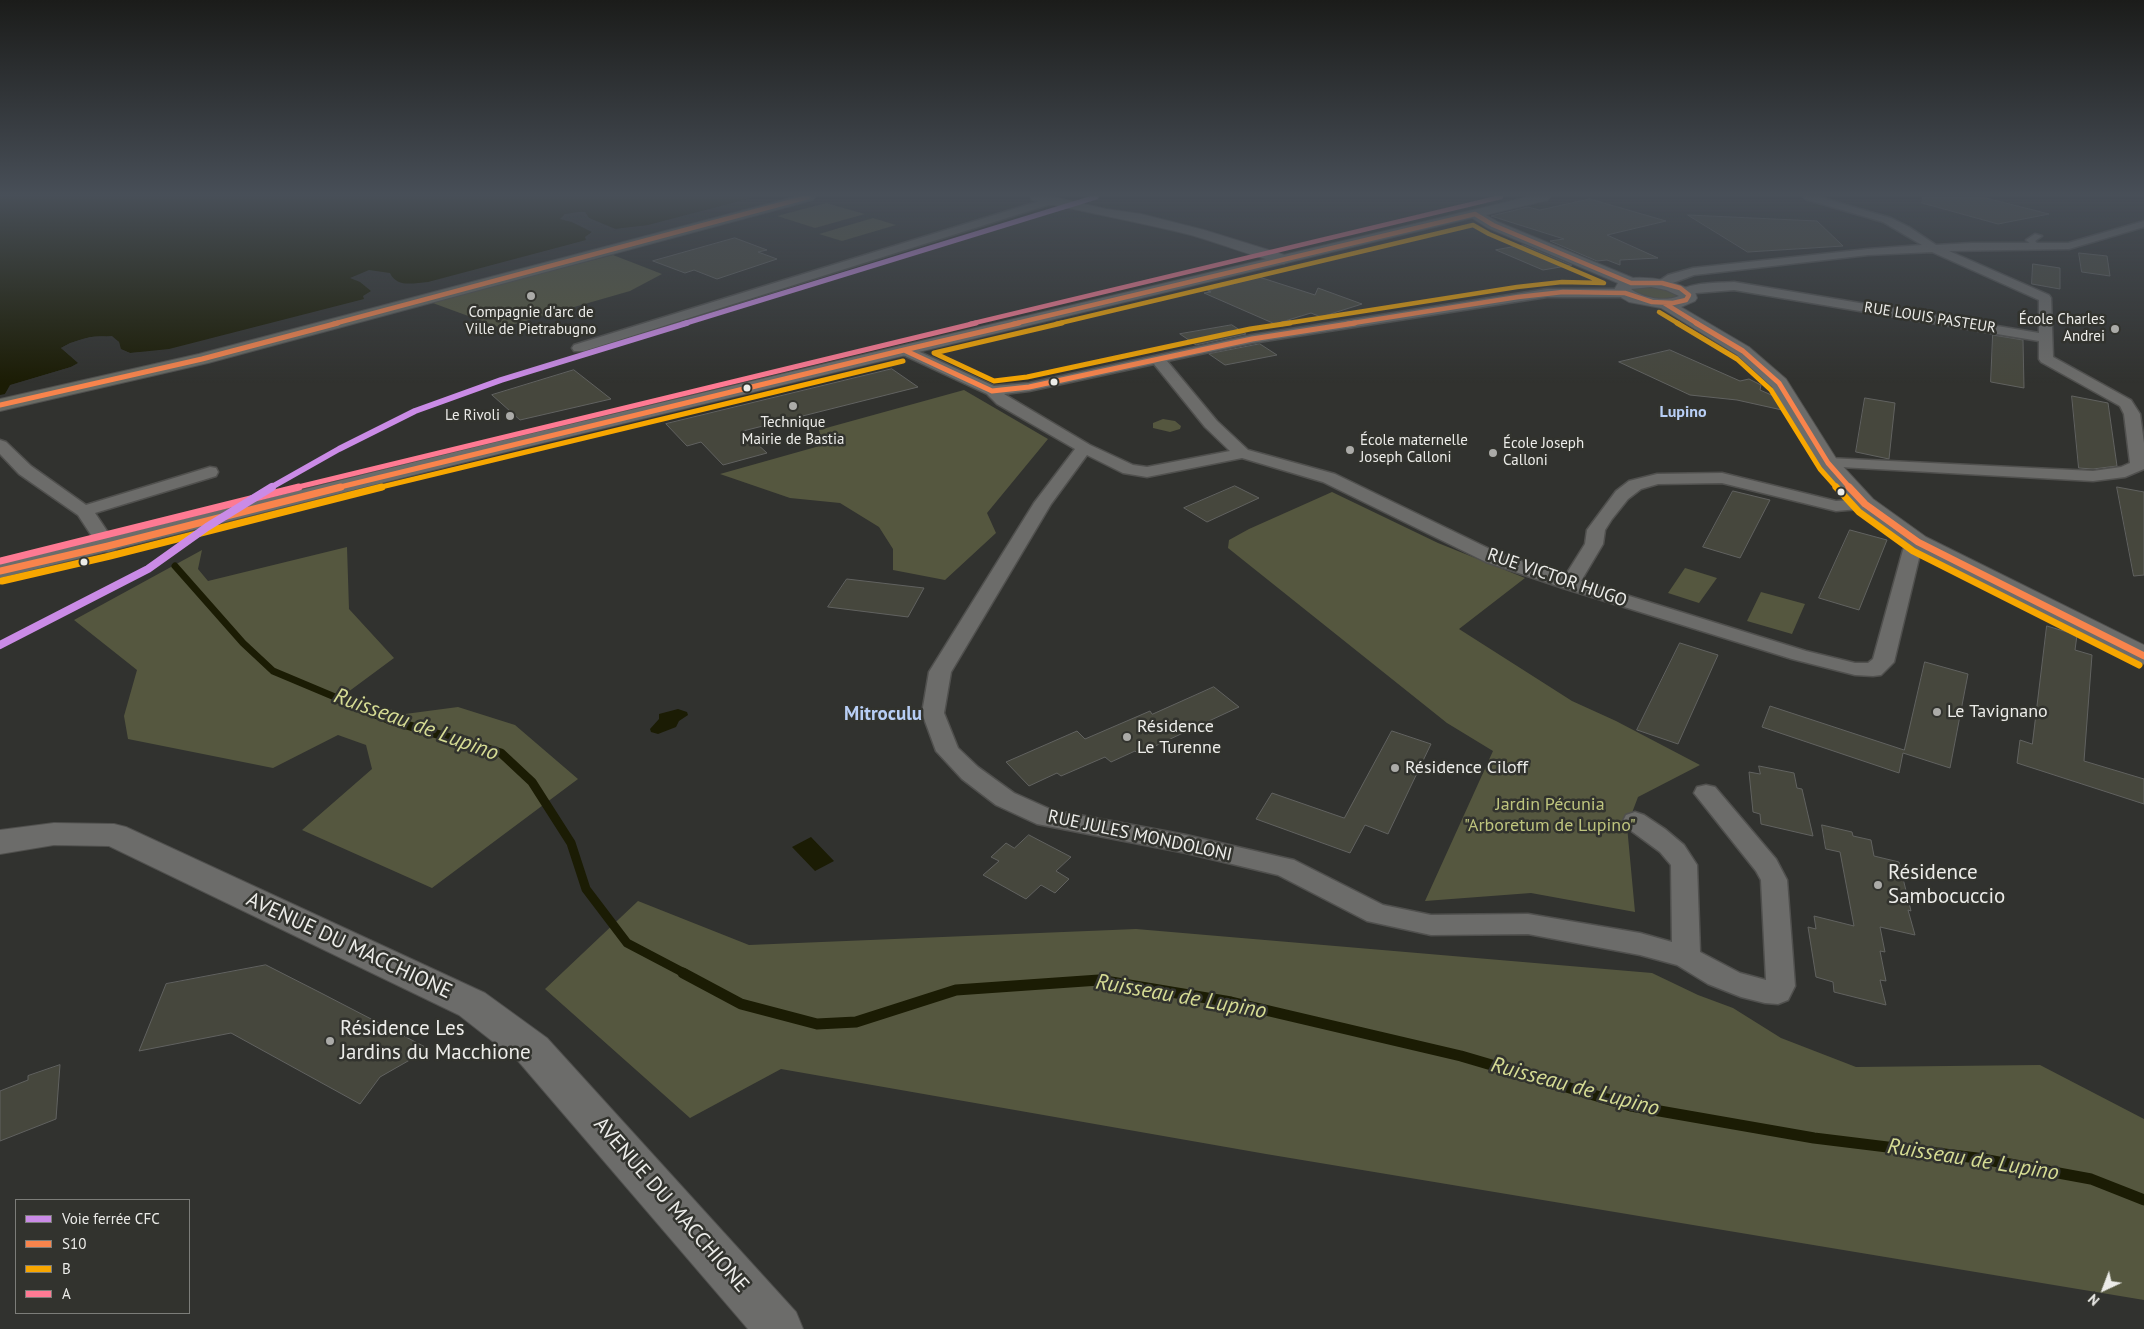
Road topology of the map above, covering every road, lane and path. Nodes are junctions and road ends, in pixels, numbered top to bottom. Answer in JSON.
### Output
{"nodes":[{"id":1,"x":576,"y":259,"type":"edge"},
{"id":2,"x":862,"y":259,"type":"edge"},
{"id":3,"x":1284,"y":259,"type":"edge"},
{"id":4,"x":1567,"y":259,"type":"edge"},
{"id":5,"x":1807,"y":259,"type":"edge"},
{"id":6,"x":1958,"y":259,"type":"edge"},
{"id":7,"x":1628,"y":288,"type":"junction"},
{"id":8,"x":1686,"y":292,"type":"joint"},
{"id":9,"x":1663,"y":293,"type":"junction"},
{"id":10,"x":2046,"y":338,"type":"junction"},
{"id":11,"x":579,"y":348,"type":"dead end"},
{"id":12,"x":904,"y":350,"type":"junction"},
{"id":13,"x":1156,"y":359,"type":"junction"},
{"id":14,"x":992,"y":391,"type":"junction"},
{"id":15,"x":0,"y":404,"type":"edge"},
{"id":16,"x":0,"y":445,"type":"edge"},
{"id":17,"x":1084,"y":448,"type":"junction"},
{"id":18,"x":1242,"y":453,"type":"junction"},
{"id":19,"x":1828,"y":463,"type":"junction"},
{"id":20,"x":210,"y":472,"type":"dead end"},
{"id":21,"x":1865,"y":504,"type":"junction"},
{"id":22,"x":84,"y":511,"type":"junction"},
{"id":23,"x":1918,"y":542,"type":"junction"},
{"id":24,"x":108,"y":546,"type":"junction"},
{"id":25,"x":0,"y":571,"type":"edge"},
{"id":26,"x":1570,"y":584,"type":"junction"},
{"id":27,"x":2144,"y":656,"type":"edge"},
{"id":28,"x":1706,"y":793,"type":"dead end"},
{"id":29,"x":1635,"y":821,"type":"dead end"},
{"id":30,"x":0,"y":842,"type":"edge"},
{"id":31,"x":1686,"y":957,"type":"junction"},
{"id":32,"x":779,"y":1329,"type":"edge"}],
"edges":[{"from":1,"to":15,"type":"main road"},
{"from":2,"to":11,"type":"street"},
{"from":3,"to":12,"type":"main road"},
{"from":4,"to":7,"type":"main road"},
{"from":5,"to":9,"type":"street"},
{"from":6,"to":10,"type":"street"},
{"from":7,"to":9,"type":"main road"},
{"from":7,"to":13,"type":"street"},
{"from":8,"to":9,"type":"main road"},
{"from":8,"to":10,"type":"street","name":"RUE LOUIS PASTEUR"},
{"from":9,"to":19,"type":"main road"},
{"from":10,"to":19,"type":"street"},
{"from":12,"to":14,"type":"street"},
{"from":12,"to":24,"type":"main road"},
{"from":13,"to":14,"type":"street"},
{"from":13,"to":18,"type":"street","name":"RUE VICTOR HUGO"},
{"from":14,"to":17,"type":"street"},
{"from":16,"to":22,"type":"street"},
{"from":17,"to":18,"type":"street"},
{"from":17,"to":31,"type":"street","name":"RUE JULES MONDOLONI"},
{"from":18,"to":26,"type":"street","name":"RUE VICTOR HUGO"},
{"from":19,"to":21,"type":"main road"},
{"from":20,"to":22,"type":"street"},
{"from":21,"to":23,"type":"main road"},
{"from":21,"to":26,"type":"street"},
{"from":22,"to":24,"type":"street"},
{"from":23,"to":26,"type":"street","name":"RUE VICTOR HUGO"},
{"from":23,"to":27,"type":"main road"},
{"from":24,"to":25,"type":"main road"},
{"from":28,"to":31,"type":"street","name":"RUE JULES MONDOLONI"},
{"from":29,"to":31,"type":"street"},
{"from":30,"to":32,"type":"main road","name":"AVENUE DU MACCHIONE"}]}
